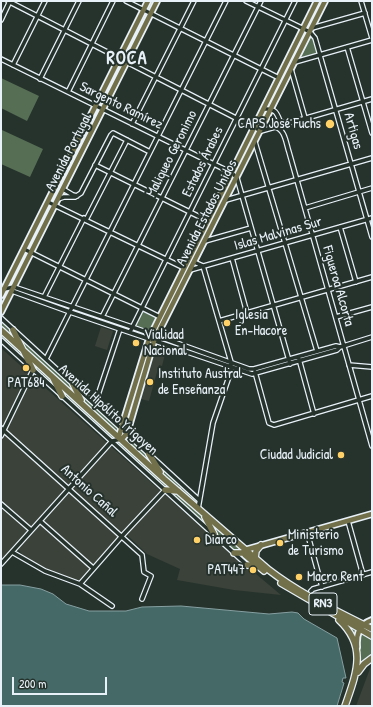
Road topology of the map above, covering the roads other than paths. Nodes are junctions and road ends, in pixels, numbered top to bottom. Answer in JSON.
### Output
{"nodes":[{"id":1,"x":9,"y":1,"type":"edge"},
{"id":2,"x":45,"y":1,"type":"edge"},
{"id":3,"x":79,"y":1,"type":"edge"},
{"id":4,"x":113,"y":1,"type":"edge"},
{"id":5,"x":126,"y":1,"type":"edge"},
{"id":6,"x":148,"y":1,"type":"edge"},
{"id":7,"x":157,"y":1,"type":"edge"},
{"id":8,"x":194,"y":1,"type":"edge"},
{"id":9,"x":226,"y":1,"type":"edge"},
{"id":10,"x":246,"y":1,"type":"edge"},
{"id":11,"x":261,"y":1,"type":"edge"},
{"id":12,"x":295,"y":1,"type":"edge"},
{"id":13,"x":318,"y":1,"type":"edge"},
{"id":14,"x":325,"y":1,"type":"edge"},
{"id":15,"x":361,"y":1,"type":"edge"},
{"id":16,"x":258,"y":7,"type":"junction"},
{"id":17,"x":143,"y":10,"type":"junction"},
{"id":18,"x":151,"y":13,"type":"junction"},
{"id":19,"x":365,"y":13,"type":"junction"},
{"id":20,"x":38,"y":16,"type":"junction"},
{"id":21,"x":1,"y":20,"type":"edge"},
{"id":22,"x":285,"y":20,"type":"junction"},
{"id":23,"x":181,"y":28,"type":"junction"},
{"id":24,"x":304,"y":29,"type":"junction"},
{"id":25,"x":65,"y":30,"type":"junction"},
{"id":26,"x":311,"y":30,"type":"junction"},
{"id":27,"x":372,"y":39,"type":"edge"},
{"id":28,"x":206,"y":41,"type":"junction"},
{"id":29,"x":92,"y":44,"type":"junction"},
{"id":30,"x":347,"y":47,"type":"junction"},
{"id":31,"x":234,"y":55,"type":"junction"},
{"id":32,"x":319,"y":55,"type":"junction"},
{"id":33,"x":119,"y":58,"type":"junction"},
{"id":34,"x":1,"y":59,"type":"edge"},
{"id":35,"x":127,"y":62,"type":"junction"},
{"id":36,"x":295,"y":62,"type":"junction"},
{"id":37,"x":13,"y":65,"type":"junction"},
{"id":38,"x":261,"y":69,"type":"junction"},
{"id":39,"x":291,"y":69,"type":"junction"},
{"id":40,"x":156,"y":77,"type":"junction"},
{"id":41,"x":40,"y":78,"type":"junction"},
{"id":42,"x":280,"y":78,"type":"junction"},
{"id":43,"x":182,"y":90,"type":"junction"},
{"id":44,"x":68,"y":92,"type":"junction"},
{"id":45,"x":372,"y":99,"type":"edge"},
{"id":46,"x":363,"y":102,"type":"junction"},
{"id":47,"x":210,"y":104,"type":"junction"},
{"id":48,"x":96,"y":106,"type":"junction"},
{"id":49,"x":103,"y":109,"type":"junction"},
{"id":50,"x":264,"y":109,"type":"junction"},
{"id":51,"x":271,"y":109,"type":"junction"},
{"id":52,"x":335,"y":110,"type":"junction"},
{"id":53,"x":237,"y":118,"type":"junction"},
{"id":54,"x":305,"y":118,"type":"junction"},
{"id":55,"x":132,"y":124,"type":"junction"},
{"id":56,"x":287,"y":124,"type":"junction"},
{"id":57,"x":255,"y":127,"type":"junction"},
{"id":58,"x":261,"y":131,"type":"junction"},
{"id":59,"x":283,"y":133,"type":"junction"},
{"id":60,"x":372,"y":133,"type":"edge"},
{"id":61,"x":158,"y":137,"type":"junction"},
{"id":62,"x":127,"y":140,"type":"junction"},
{"id":63,"x":255,"y":142,"type":"junction"},
{"id":64,"x":186,"y":151,"type":"junction"},
{"id":65,"x":150,"y":152,"type":"junction"},
{"id":66,"x":372,"y":158,"type":"edge"},
{"id":67,"x":214,"y":164,"type":"junction"},
{"id":68,"x":351,"y":164,"type":"junction"},
{"id":69,"x":95,"y":165,"type":"junction"},
{"id":70,"x":110,"y":172,"type":"junction"},
{"id":71,"x":232,"y":173,"type":"junction"},
{"id":72,"x":237,"y":178,"type":"junction"},
{"id":73,"x":296,"y":180,"type":"junction"},
{"id":74,"x":134,"y":184,"type":"junction"},
{"id":75,"x":269,"y":188,"type":"junction"},
{"id":76,"x":372,"y":188,"type":"edge"},
{"id":77,"x":63,"y":189,"type":"junction"},
{"id":78,"x":359,"y":192,"type":"junction"},
{"id":79,"x":242,"y":195,"type":"junction"},
{"id":80,"x":78,"y":196,"type":"junction"},
{"id":81,"x":162,"y":198,"type":"junction"},
{"id":82,"x":58,"y":199,"type":"junction"},
{"id":83,"x":226,"y":200,"type":"junction"},
{"id":84,"x":48,"y":202,"type":"junction"},
{"id":85,"x":55,"y":205,"type":"junction"},
{"id":86,"x":305,"y":208,"type":"junction"},
{"id":87,"x":190,"y":212,"type":"junction"},
{"id":88,"x":372,"y":218,"type":"edge"},
{"id":89,"x":85,"y":219,"type":"junction"},
{"id":90,"x":367,"y":220,"type":"junction"},
{"id":91,"x":208,"y":221,"type":"junction"},
{"id":92,"x":340,"y":227,"type":"junction"},
{"id":93,"x":251,"y":228,"type":"junction"},
{"id":94,"x":110,"y":232,"type":"junction"},
{"id":95,"x":312,"y":235,"type":"junction"},
{"id":96,"x":372,"y":237,"type":"edge"},
{"id":97,"x":205,"y":241,"type":"junction"},
{"id":98,"x":285,"y":243,"type":"junction"},
{"id":99,"x":139,"y":246,"type":"junction"},
{"id":100,"x":24,"y":249,"type":"junction"},
{"id":101,"x":258,"y":251,"type":"junction"},
{"id":102,"x":31,"y":252,"type":"junction"},
{"id":103,"x":232,"y":258,"type":"junction"},
{"id":104,"x":166,"y":260,"type":"junction"},
{"id":105,"x":194,"y":262,"type":"junction"},
{"id":106,"x":60,"y":266,"type":"junction"},
{"id":107,"x":203,"y":266,"type":"junction"},
{"id":108,"x":184,"y":268,"type":"junction"},
{"id":109,"x":190,"y":270,"type":"junction"},
{"id":110,"x":372,"y":277,"type":"edge"},
{"id":111,"x":86,"y":280,"type":"junction"},
{"id":112,"x":356,"y":282,"type":"junction"},
{"id":113,"x":4,"y":289,"type":"junction"},
{"id":114,"x":13,"y":289,"type":"junction"},
{"id":115,"x":328,"y":290,"type":"junction"},
{"id":116,"x":115,"y":294,"type":"junction"},
{"id":117,"x":1,"y":295,"type":"edge"},
{"id":118,"x":44,"y":297,"type":"junction"},
{"id":119,"x":301,"y":298,"type":"junction"},
{"id":120,"x":273,"y":306,"type":"junction"},
{"id":121,"x":72,"y":307,"type":"junction"},
{"id":122,"x":372,"y":307,"type":"edge"},
{"id":123,"x":142,"y":308,"type":"junction"},
{"id":124,"x":1,"y":312,"type":"edge"},
{"id":125,"x":70,"y":312,"type":"junction"},
{"id":126,"x":247,"y":313,"type":"junction"},
{"id":127,"x":102,"y":317,"type":"junction"},
{"id":128,"x":160,"y":317,"type":"junction"},
{"id":129,"x":336,"y":317,"type":"junction"},
{"id":130,"x":1,"y":318,"type":"edge"},
{"id":131,"x":219,"y":321,"type":"junction"},
{"id":132,"x":132,"y":327,"type":"junction"},
{"id":133,"x":120,"y":329,"type":"junction"},
{"id":134,"x":1,"y":330,"type":"edge"},
{"id":135,"x":13,"y":330,"type":"junction"},
{"id":136,"x":130,"y":332,"type":"junction"},
{"id":137,"x":151,"y":334,"type":"junction"},
{"id":138,"x":157,"y":336,"type":"junction"},
{"id":139,"x":372,"y":337,"type":"edge"},
{"id":140,"x":149,"y":339,"type":"junction"},
{"id":141,"x":1,"y":340,"type":"edge"},
{"id":142,"x":154,"y":341,"type":"junction"},
{"id":143,"x":342,"y":346,"type":"junction"},
{"id":144,"x":25,"y":351,"type":"junction"},
{"id":145,"x":317,"y":351,"type":"junction"},
{"id":146,"x":46,"y":359,"type":"junction"},
{"id":147,"x":299,"y":359,"type":"junction"},
{"id":148,"x":289,"y":362,"type":"junction"},
{"id":149,"x":231,"y":365,"type":"junction"},
{"id":150,"x":350,"y":365,"type":"junction"},
{"id":151,"x":372,"y":367,"type":"edge"},
{"id":152,"x":33,"y":370,"type":"junction"},
{"id":153,"x":255,"y":372,"type":"junction"},
{"id":154,"x":52,"y":376,"type":"junction"},
{"id":155,"x":73,"y":384,"type":"junction"},
{"id":156,"x":62,"y":396,"type":"junction"},
{"id":157,"x":372,"y":396,"type":"edge"},
{"id":158,"x":360,"y":400,"type":"junction"},
{"id":159,"x":83,"y":404,"type":"junction"},
{"id":160,"x":95,"y":404,"type":"junction"},
{"id":161,"x":314,"y":414,"type":"junction"},
{"id":162,"x":121,"y":428,"type":"junction"},
{"id":163,"x":2,"y":429,"type":"edge"},
{"id":164,"x":126,"y":433,"type":"junction"},
{"id":165,"x":1,"y":436,"type":"edge"},
{"id":166,"x":117,"y":439,"type":"junction"},
{"id":167,"x":372,"y":446,"type":"edge"},
{"id":168,"x":149,"y":454,"type":"junction"},
{"id":169,"x":164,"y":479,"type":"junction"},
{"id":170,"x":69,"y":488,"type":"junction"},
{"id":171,"x":165,"y":490,"type":"junction"},
{"id":172,"x":178,"y":491,"type":"junction"},
{"id":173,"x":199,"y":500,"type":"junction"},
{"id":174,"x":1,"y":504,"type":"edge"},
{"id":175,"x":198,"y":509,"type":"junction"},
{"id":176,"x":372,"y":514,"type":"edge"},
{"id":177,"x":205,"y":517,"type":"junction"},
{"id":178,"x":40,"y":521,"type":"junction"},
{"id":179,"x":348,"y":521,"type":"junction"},
{"id":180,"x":32,"y":530,"type":"junction"},
{"id":181,"x":307,"y":532,"type":"junction"},
{"id":182,"x":214,"y":534,"type":"junction"},
{"id":183,"x":122,"y":536,"type":"junction"},
{"id":184,"x":261,"y":545,"type":"junction"},
{"id":185,"x":243,"y":551,"type":"junction"},
{"id":186,"x":12,"y":552,"type":"junction"},
{"id":187,"x":234,"y":552,"type":"junction"},
{"id":188,"x":255,"y":559,"type":"junction"},
{"id":189,"x":1,"y":564,"type":"edge"},
{"id":190,"x":247,"y":564,"type":"joint"},
{"id":191,"x":257,"y":566,"type":"junction"},
{"id":192,"x":93,"y":568,"type":"junction"},
{"id":193,"x":372,"y":572,"type":"edge"},
{"id":194,"x":363,"y":575,"type":"junction"},
{"id":195,"x":80,"y":584,"type":"junction"},
{"id":196,"x":322,"y":587,"type":"junction"},
{"id":197,"x":311,"y":591,"type":"joint"},
{"id":198,"x":312,"y":598,"type":"junction"},
{"id":199,"x":142,"y":599,"type":"dead end"},
{"id":200,"x":112,"y":606,"type":"dead end"},
{"id":201,"x":323,"y":608,"type":"junction"},
{"id":202,"x":372,"y":620,"type":"edge"},
{"id":203,"x":362,"y":627,"type":"junction"},
{"id":204,"x":372,"y":629,"type":"edge"},
{"id":205,"x":372,"y":636,"type":"edge"},
{"id":206,"x":372,"y":658,"type":"edge"},
{"id":207,"x":358,"y":663,"type":"junction"},
{"id":208,"x":355,"y":678,"type":"junction"},
{"id":209,"x":345,"y":706,"type":"edge"}],
"edges":[{"from":1,"to":20,"type":"street"},
{"from":1,"to":21,"type":"street"},
{"from":2,"to":20,"type":"street"},
{"from":3,"to":25,"type":"street"},
{"from":4,"to":29,"type":"street"},
{"from":5,"to":17,"type":"street"},
{"from":6,"to":17,"type":"main road","name":"Avenida Portugal"},
{"from":7,"to":18,"type":"main road","name":"Avenida Portugal"},
{"from":8,"to":23,"type":"street"},
{"from":9,"to":28,"type":"street"},
{"from":10,"to":16,"type":"street"},
{"from":11,"to":16,"type":"street","name":"Maliqueo Geronimo"},
{"from":12,"to":22,"type":"street","name":"Estados Árabes"},
{"from":13,"to":24,"type":"main road","name":"Avenida Estados Unidos"},
{"from":14,"to":26,"type":"main road","name":"Avenida Estados Unidos"},
{"from":15,"to":19,"type":"street"},
{"from":16,"to":22,"type":"street"},
{"from":16,"to":31,"type":"street","name":"Maliqueo Geronimo"},
{"from":17,"to":18,"type":"street"},
{"from":17,"to":33,"type":"main road","name":"Avenida Portugal"},
{"from":18,"to":23,"type":"street"},
{"from":18,"to":35,"type":"main road","name":"Avenida Portugal"},
{"from":19,"to":26,"type":"street"},
{"from":19,"to":27,"type":"street"},
{"from":20,"to":25,"type":"street"},
{"from":20,"to":37,"type":"street"},
{"from":22,"to":24,"type":"street"},
{"from":22,"to":38,"type":"street","name":"Estados Árabes"},
{"from":23,"to":28,"type":"street"},
{"from":23,"to":40,"type":"street"},
{"from":24,"to":26,"type":"street"},
{"from":24,"to":42,"type":"main road","name":"Avenida Estados Unidos"},
{"from":25,"to":29,"type":"street"},
{"from":25,"to":41,"type":"street"},
{"from":26,"to":32,"type":"street","name":"Artigas"},
{"from":26,"to":36,"type":"main road","name":"Avenida Estados Unidos"},
{"from":27,"to":30,"type":"street"},
{"from":28,"to":31,"type":"street"},
{"from":28,"to":43,"type":"street"},
{"from":29,"to":33,"type":"street"},
{"from":29,"to":44,"type":"street"},
{"from":30,"to":32,"type":"street"},
{"from":30,"to":46,"type":"street"},
{"from":31,"to":38,"type":"street"},
{"from":31,"to":47,"type":"street","name":"Maliqueo Geronimo"},
{"from":32,"to":36,"type":"street"},
{"from":32,"to":52,"type":"street","name":"Artigas"},
{"from":33,"to":35,"type":"street"},
{"from":33,"to":48,"type":"main road","name":"Avenida Portugal"},
{"from":34,"to":37,"type":"street","name":"Sargento Ramírez"},
{"from":35,"to":40,"type":"street"},
{"from":35,"to":49,"type":"main road","name":"Avenida Portugal"},
{"from":36,"to":39,"type":"main road","name":"Avenida Estados Unidos"},
{"from":37,"to":41,"type":"street","name":"Sargento Ramírez"},
{"from":38,"to":42,"type":"street"},
{"from":38,"to":53,"type":"street","name":"Estados Árabes"},
{"from":39,"to":51,"type":"main road","name":"Avenida Estados Unidos"},
{"from":39,"to":54,"type":"street"},
{"from":40,"to":43,"type":"street"},
{"from":40,"to":55,"type":"street"},
{"from":41,"to":44,"type":"street","name":"Sargento Ramírez"},
{"from":42,"to":50,"type":"main road","name":"Avenida Estados Unidos"},
{"from":43,"to":47,"type":"street"},
{"from":43,"to":61,"type":"street"},
{"from":44,"to":48,"type":"street","name":"Sargento Ramírez"},
{"from":45,"to":46,"type":"street"},
{"from":46,"to":52,"type":"street"},
{"from":46,"to":60,"type":"street"},
{"from":47,"to":53,"type":"street"},
{"from":47,"to":64,"type":"street","name":"Maliqueo Geronimo"},
{"from":48,"to":49,"type":"street","name":"Sargento Ramírez"},
{"from":48,"to":84,"type":"main road","name":"Avenida Portugal"},
{"from":49,"to":55,"type":"street","name":"Sargento Ramírez"},
{"from":49,"to":77,"type":"main road","name":"Avenida Portugal"},
{"from":50,"to":51,"type":"street"},
{"from":50,"to":57,"type":"main road","name":"Avenida Estados Unidos"},
{"from":51,"to":56,"type":"street"},
{"from":51,"to":58,"type":"main road","name":"Avenida Estados Unidos"},
{"from":52,"to":54,"type":"street"},
{"from":52,"to":68,"type":"street","name":"Artigas"},
{"from":53,"to":57,"type":"street"},
{"from":53,"to":67,"type":"street","name":"Estados Árabes"},
{"from":54,"to":56,"type":"street"},
{"from":55,"to":61,"type":"street","name":"Sargento Ramírez"},
{"from":56,"to":59,"type":"street"},
{"from":57,"to":58,"type":"street"},
{"from":57,"to":71,"type":"main road","name":"Avenida Estados Unidos"},
{"from":58,"to":59,"type":"street"},
{"from":58,"to":63,"type":"main road","name":"Avenida Estados Unidos"},
{"from":59,"to":73,"type":"street","name":"Figueroa Alcorta"},
{"from":61,"to":64,"type":"street","name":"Sargento Ramírez"},
{"from":61,"to":65,"type":"street"},
{"from":62,"to":65,"type":"street"},
{"from":62,"to":69,"type":"street"},
{"from":62,"to":70,"type":"street"},
{"from":63,"to":72,"type":"main road","name":"Avenida Estados Unidos"},
{"from":63,"to":75,"type":"street"},
{"from":64,"to":67,"type":"street","name":"Sargento Ramírez"},
{"from":64,"to":81,"type":"street","name":"Maliqueo Geronimo"},
{"from":65,"to":74,"type":"street"},
{"from":66,"to":68,"type":"street"},
{"from":67,"to":71,"type":"street","name":"Sargento Ramírez"},
{"from":67,"to":87,"type":"street","name":"Estados Árabes"},
{"from":68,"to":73,"type":"street"},
{"from":68,"to":78,"type":"street","name":"Artigas"},
{"from":69,"to":70,"type":"street"},
{"from":69,"to":80,"type":"street"},
{"from":70,"to":74,"type":"street"},
{"from":70,"to":89,"type":"street"},
{"from":71,"to":72,"type":"street","name":"Sargento Ramírez"},
{"from":71,"to":91,"type":"main road","name":"Avenida Estados Unidos"},
{"from":72,"to":79,"type":"street"},
{"from":72,"to":83,"type":"main road","name":"Avenida Estados Unidos"},
{"from":73,"to":75,"type":"street"},
{"from":73,"to":86,"type":"street","name":"Figueroa Alcorta"},
{"from":74,"to":81,"type":"street"},
{"from":74,"to":94,"type":"street"},
{"from":75,"to":79,"type":"street"},
{"from":75,"to":98,"type":"street"},
{"from":76,"to":78,"type":"street"},
{"from":77,"to":80,"type":"street"},
{"from":77,"to":82,"type":"main road","name":"Avenida Portugal"},
{"from":78,"to":86,"type":"street"},
{"from":78,"to":90,"type":"street","name":"Artigas"},
{"from":79,"to":83,"type":"street"},
{"from":79,"to":93,"type":"street"},
{"from":80,"to":82,"type":"street"},
{"from":81,"to":87,"type":"street"},
{"from":81,"to":99,"type":"street","name":"Maliqueo Geronimo"},
{"from":82,"to":85,"type":"main road","name":"Avenida Portugal"},
{"from":83,"to":97,"type":"main road","name":"Avenida Estados Unidos"},
{"from":84,"to":85,"type":"street"},
{"from":84,"to":100,"type":"main road","name":"Avenida Portugal"},
{"from":85,"to":89,"type":"street"},
{"from":85,"to":102,"type":"main road","name":"Avenida Portugal"},
{"from":86,"to":95,"type":"street","name":"Figueroa Alcorta"},
{"from":87,"to":91,"type":"street"},
{"from":87,"to":104,"type":"street","name":"Estados Árabes"},
{"from":88,"to":90,"type":"street","name":"Islas Malvinas Sur"},
{"from":89,"to":94,"type":"street"},
{"from":89,"to":106,"type":"street"},
{"from":90,"to":92,"type":"street","name":"Islas Malvinas Sur"},
{"from":90,"to":96,"type":"street","name":"Artigas"},
{"from":91,"to":108,"type":"main road","name":"Avenida Estados Unidos"},
{"from":92,"to":95,"type":"street","name":"Islas Malvinas Sur"},
{"from":92,"to":112,"type":"street"},
{"from":93,"to":97,"type":"street"},
{"from":93,"to":101,"type":"street"},
{"from":94,"to":99,"type":"street"},
{"from":94,"to":111,"type":"street"},
{"from":95,"to":98,"type":"street","name":"Islas Malvinas Sur"},
{"from":95,"to":115,"type":"street","name":"Figueroa Alcorta"},
{"from":97,"to":105,"type":"main road","name":"Avenida Estados Unidos"},
{"from":98,"to":101,"type":"street","name":"Islas Malvinas Sur"},
{"from":98,"to":119,"type":"street"},
{"from":99,"to":104,"type":"street"},
{"from":99,"to":116,"type":"street","name":"Maliqueo Geronimo"},
{"from":100,"to":102,"type":"street"},
{"from":100,"to":113,"type":"main road","name":"Avenida Portugal"},
{"from":101,"to":103,"type":"street","name":"Islas Malvinas Sur"},
{"from":101,"to":120,"type":"street"},
{"from":102,"to":106,"type":"street"},
{"from":102,"to":114,"type":"main road","name":"Avenida Portugal"},
{"from":103,"to":107,"type":"street","name":"Islas Malvinas Sur"},
{"from":103,"to":126,"type":"street"},
{"from":104,"to":108,"type":"street"},
{"from":104,"to":123,"type":"street","name":"Estados Árabes"},
{"from":105,"to":107,"type":"street"},
{"from":105,"to":109,"type":"main road","name":"Avenida Estados Unidos"},
{"from":106,"to":111,"type":"street"},
{"from":106,"to":118,"type":"street"},
{"from":107,"to":109,"type":"street","name":"Islas Malvinas Sur"},
{"from":107,"to":131,"type":"street"},
{"from":108,"to":128,"type":"main road","name":"Avenida Estados Unidos"},
{"from":109,"to":138,"type":"main road","name":"Avenida Estados Unidos"},
{"from":110,"to":112,"type":"street"},
{"from":111,"to":116,"type":"street"},
{"from":111,"to":121,"type":"street"},
{"from":112,"to":115,"type":"street"},
{"from":113,"to":114,"type":"street"},
{"from":113,"to":117,"type":"main road","name":"Avenida Portugal"},
{"from":114,"to":118,"type":"street"},
{"from":114,"to":124,"type":"main road","name":"Avenida Portugal"},
{"from":114,"to":125,"type":"street"},
{"from":115,"to":119,"type":"street"},
{"from":115,"to":129,"type":"street","name":"Figueroa Alcorta"},
{"from":116,"to":123,"type":"street"},
{"from":116,"to":127,"type":"street","name":"Maliqueo Geronimo"},
{"from":118,"to":121,"type":"street"},
{"from":119,"to":120,"type":"street"},
{"from":119,"to":145,"type":"street"},
{"from":120,"to":126,"type":"street"},
{"from":120,"to":148,"type":"street"},
{"from":121,"to":125,"type":"street"},
{"from":121,"to":127,"type":"street"},
{"from":122,"to":129,"type":"street"},
{"from":123,"to":128,"type":"street"},
{"from":123,"to":132,"type":"street","name":"Estados Árabes"},
{"from":125,"to":133,"type":"street"},
{"from":125,"to":146,"type":"street"},
{"from":126,"to":131,"type":"street"},
{"from":127,"to":132,"type":"street"},
{"from":128,"to":137,"type":"main road","name":"Avenida Estados Unidos"},
{"from":129,"to":143,"type":"street","name":"Figueroa Alcorta"},
{"from":130,"to":135,"type":"street"},
{"from":131,"to":149,"type":"street"},
{"from":132,"to":136,"type":"street","name":"Estados Árabes"},
{"from":132,"to":137,"type":"street"},
{"from":133,"to":136,"type":"street"},
{"from":133,"to":160,"type":"street"},
{"from":134,"to":144,"type":"highway","name":"Avenida Hipólito Yrigoyen","number":"RN3"},
{"from":135,"to":144,"type":"highway"},
{"from":135,"to":146,"type":"street"},
{"from":136,"to":140,"type":"street"},
{"from":137,"to":138,"type":"street"},
{"from":137,"to":140,"type":"main road","name":"Avenida Estados Unidos"},
{"from":138,"to":142,"type":"main road","name":"Avenida Estados Unidos"},
{"from":138,"to":149,"type":"street"},
{"from":139,"to":143,"type":"street"},
{"from":140,"to":142,"type":"street"},
{"from":140,"to":162,"type":"main road","name":"Avenida Estados Unidos"},
{"from":141,"to":152,"type":"street"},
{"from":142,"to":149,"type":"street"},
{"from":142,"to":164,"type":"main road","name":"Avenida Estados Unidos"},
{"from":143,"to":145,"type":"street"},
{"from":143,"to":147,"type":"street"},
{"from":143,"to":150,"type":"street","name":"Figueroa Alcorta"},
{"from":144,"to":152,"type":"highway"},
{"from":144,"to":154,"type":"highway","name":"Avenida Hipólito Yrigoyen","number":"RN3"},
{"from":145,"to":147,"type":"street"},
{"from":146,"to":155,"type":"street"},
{"from":147,"to":148,"type":"street"},
{"from":147,"to":161,"type":"street"},
{"from":148,"to":153,"type":"street"},
{"from":149,"to":153,"type":"street"},
{"from":149,"to":173,"type":"street"},
{"from":150,"to":151,"type":"street"},
{"from":150,"to":158,"type":"street","name":"Figueroa Alcorta"},
{"from":152,"to":156,"type":"street"},
{"from":152,"to":163,"type":"street"},
{"from":153,"to":161,"type":"street"},
{"from":154,"to":156,"type":"highway"},
{"from":154,"to":159,"type":"highway","name":"Avenida Hipólito Yrigoyen","number":"RN3"},
{"from":155,"to":159,"type":"highway"},
{"from":155,"to":160,"type":"street"},
{"from":156,"to":166,"type":"street"},
{"from":157,"to":158,"type":"street"},
{"from":158,"to":161,"type":"street"},
{"from":158,"to":167,"type":"street","name":"Figueroa Alcorta"},
{"from":159,"to":166,"type":"highway","name":"Avenida Hipólito Yrigoyen","number":"RN3"},
{"from":160,"to":162,"type":"street"},
{"from":162,"to":164,"type":"street"},
{"from":162,"to":166,"type":"main road","name":"Avenida Estados Unidos"},
{"from":163,"to":165,"type":"street"},
{"from":163,"to":170,"type":"street","name":"Antonio Cañal"},
{"from":164,"to":166,"type":"main road","name":"Avenida Estados Unidos"},
{"from":164,"to":168,"type":"street"},
{"from":166,"to":169,"type":"highway","name":"Avenida Hipólito Yrigoyen","number":"RN3"},
{"from":166,"to":170,"type":"street"},
{"from":166,"to":171,"type":"street"},
{"from":168,"to":169,"type":"highway"},
{"from":168,"to":173,"type":"street"},
{"from":169,"to":172,"type":"highway","name":"Avenida Hipólito Yrigoyen","number":"RN3"},
{"from":170,"to":178,"type":"street"},
{"from":170,"to":183,"type":"street","name":"Antonio Cañal"},
{"from":171,"to":172,"type":"highway"},
{"from":171,"to":182,"type":"street"},
{"from":171,"to":183,"type":"street"},
{"from":172,"to":175,"type":"highway","name":"Avenida Hipólito Yrigoyen","number":"RN3"},
{"from":173,"to":175,"type":"street"},
{"from":174,"to":180,"type":"street"},
{"from":175,"to":177,"type":"highway","name":"Avenida Hipólito Yrigoyen","number":"RN3"},
{"from":175,"to":185,"type":"highway","name":"Avenida Hipólito Yrigoyen","number":"RN3"},
{"from":176,"to":179,"type":"main road"},
{"from":177,"to":182,"type":"highway"},
{"from":177,"to":185,"type":"highway","name":"Avenida Hipólito Yrigoyen","number":"RN3"},
{"from":178,"to":180,"type":"street"},
{"from":178,"to":192,"type":"street"},
{"from":179,"to":181,"type":"main road"},
{"from":179,"to":194,"type":"street"},
{"from":180,"to":186,"type":"street"},
{"from":181,"to":184,"type":"main road"},
{"from":181,"to":196,"type":"street"},
{"from":182,"to":187,"type":"street"},
{"from":183,"to":192,"type":"street"},
{"from":183,"to":199,"type":"street","name":"Antonio Cañal"},
{"from":184,"to":185,"type":"main road"},
{"from":184,"to":188,"type":"highway"},
{"from":185,"to":187,"type":"highway"},
{"from":185,"to":188,"type":"highway","name":"Avenida Hipólito Yrigoyen","number":"RN3"},
{"from":185,"to":191,"type":"highway","name":"Avenida Hipólito Yrigoyen","number":"RN3"},
{"from":186,"to":189,"type":"street"},
{"from":186,"to":195,"type":"street"},
{"from":187,"to":190,"type":"street"},
{"from":188,"to":198,"type":"highway","name":"Avenida Hipólito Yrigoyen","number":"RN3"},
{"from":190,"to":191,"type":"highway"},
{"from":191,"to":201,"type":"highway","name":"Avenida Hipólito Yrigoyen","number":"RN3"},
{"from":192,"to":195,"type":"street"},
{"from":193,"to":194,"type":"street"},
{"from":194,"to":196,"type":"street"},
{"from":195,"to":200,"type":"street"},
{"from":196,"to":197,"type":"street"},
{"from":197,"to":198,"type":"highway"},
{"from":198,"to":203,"type":"highway","name":"Avenida Hipólito Yrigoyen","number":"RN3"},
{"from":201,"to":203,"type":"highway"},
{"from":201,"to":207,"type":"highway","number":"RN3"},
{"from":202,"to":203,"type":"main road"},
{"from":203,"to":204,"type":"highway","name":"Avenida Hipólito Yrigoyen","number":"RN3"},
{"from":203,"to":205,"type":"highway"},
{"from":203,"to":207,"type":"main road"},
{"from":206,"to":208,"type":"highway"},
{"from":207,"to":208,"type":"highway","number":"RN3"},
{"from":208,"to":209,"type":"highway","number":"RN3"}]}
